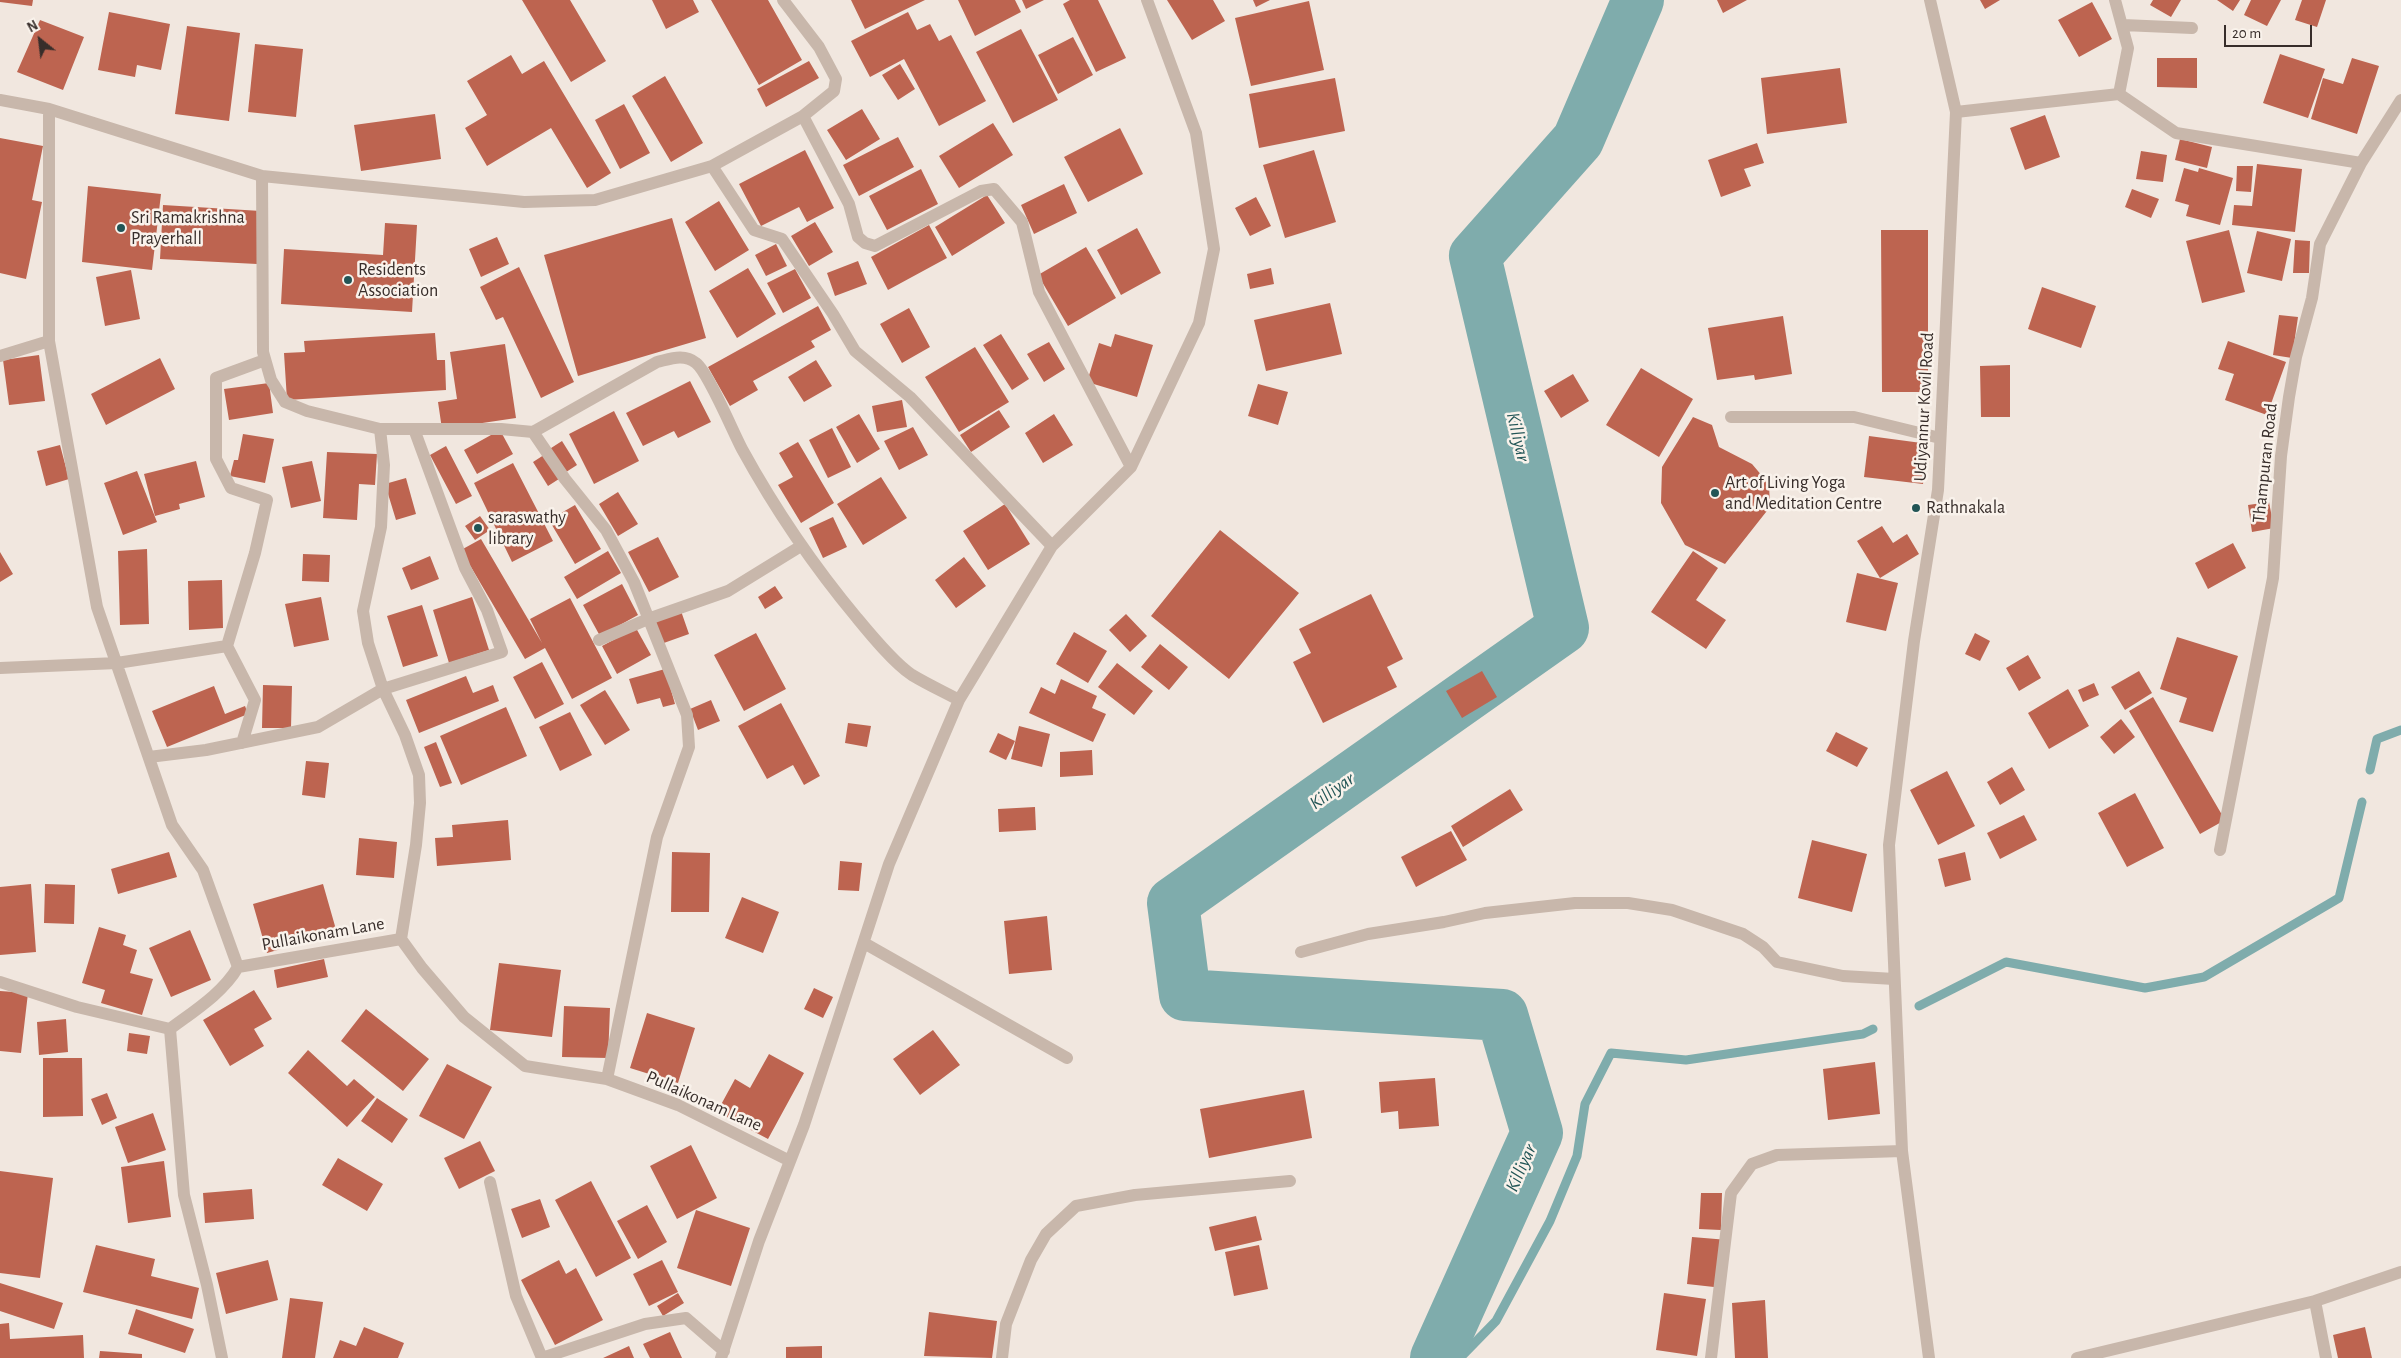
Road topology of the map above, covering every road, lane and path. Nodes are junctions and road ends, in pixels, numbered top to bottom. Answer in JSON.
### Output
{"nodes":[{"id":1,"x":783,"y":0,"type":"edge"},
{"id":2,"x":1147,"y":0,"type":"edge"},
{"id":3,"x":1930,"y":0,"type":"edge"},
{"id":4,"x":2115,"y":0,"type":"edge"},
{"id":5,"x":2123,"y":25,"type":"junction"},
{"id":6,"x":2192,"y":28,"type":"dead end"},
{"id":7,"x":2119,"y":94,"type":"junction"},
{"id":8,"x":0,"y":100,"type":"edge"},
{"id":9,"x":2401,"y":100,"type":"edge"},
{"id":10,"x":49,"y":109,"type":"junction"},
{"id":11,"x":1956,"y":112,"type":"junction"},
{"id":12,"x":803,"y":116,"type":"junction"},
{"id":13,"x":2361,"y":163,"type":"junction"},
{"id":14,"x":712,"y":166,"type":"junction"},
{"id":15,"x":262,"y":176,"type":"junction"},
{"id":16,"x":50,"y":341,"type":"junction"},
{"id":17,"x":0,"y":356,"type":"edge"},
{"id":18,"x":265,"y":360,"type":"junction"},
{"id":19,"x":1731,"y":417,"type":"dead end"},
{"id":20,"x":380,"y":429,"type":"junction"},
{"id":21,"x":414,"y":429,"type":"junction"},
{"id":22,"x":533,"y":432,"type":"junction"},
{"id":23,"x":1940,"y":438,"type":"junction"},
{"id":24,"x":1131,"y":467,"type":"junction"},
{"id":25,"x":801,"y":546,"type":"junction"},
{"id":26,"x":1052,"y":546,"type":"junction"},
{"id":27,"x":648,"y":618,"type":"junction"},
{"id":28,"x":600,"y":640,"type":"dead end"},
{"id":29,"x":227,"y":646,"type":"junction"},
{"id":30,"x":117,"y":663,"type":"junction"},
{"id":31,"x":0,"y":668,"type":"edge"},
{"id":32,"x":383,"y":689,"type":"junction"},
{"id":33,"x":959,"y":700,"type":"junction"},
{"id":34,"x":242,"y":743,"type":"junction"},
{"id":35,"x":149,"y":757,"type":"junction"},
{"id":36,"x":2220,"y":850,"type":"dead end"},
{"id":37,"x":401,"y":939,"type":"junction"},
{"id":38,"x":864,"y":944,"type":"junction"},
{"id":39,"x":1300,"y":952,"type":"dead end"},
{"id":40,"x":238,"y":967,"type":"junction"},
{"id":41,"x":1894,"y":979,"type":"junction"},
{"id":42,"x":0,"y":982,"type":"edge"},
{"id":43,"x":170,"y":1028,"type":"junction"},
{"id":44,"x":1067,"y":1058,"type":"dead end"},
{"id":45,"x":607,"y":1079,"type":"junction"},
{"id":46,"x":1902,"y":1151,"type":"junction"},
{"id":47,"x":790,"y":1161,"type":"junction"},
{"id":48,"x":1290,"y":1181,"type":"dead end"},
{"id":49,"x":490,"y":1182,"type":"dead end"},
{"id":50,"x":2401,"y":1272,"type":"edge"},
{"id":51,"x":2315,"y":1300,"type":"junction"},
{"id":52,"x":722,"y":1354,"type":"edge"},
{"id":53,"x":222,"y":1358,"type":"edge"},
{"id":54,"x":542,"y":1358,"type":"edge"},
{"id":55,"x":1002,"y":1358,"type":"edge"},
{"id":56,"x":1710,"y":1358,"type":"edge"},
{"id":57,"x":1929,"y":1358,"type":"edge"},
{"id":58,"x":2077,"y":1358,"type":"edge"},
{"id":59,"x":2326,"y":1358,"type":"edge"}],
"edges":[{"from":1,"to":12,"type":"street"},
{"from":2,"to":24,"type":"street"},
{"from":3,"to":11,"type":"street","name":"Udiyannur Kovil Road"},
{"from":4,"to":5,"type":"street"},
{"from":5,"to":6,"type":"street"},
{"from":5,"to":7,"type":"street"},
{"from":7,"to":11,"type":"street"},
{"from":7,"to":13,"type":"street"},
{"from":8,"to":10,"type":"street"},
{"from":9,"to":13,"type":"street","name":"Thampuran Road"},
{"from":10,"to":15,"type":"street"},
{"from":10,"to":16,"type":"street"},
{"from":11,"to":23,"type":"street","name":"Udiyannur Kovil Road"},
{"from":12,"to":14,"type":"street"},
{"from":12,"to":24,"type":"street"},
{"from":13,"to":36,"type":"street","name":"Thampuran Road"},
{"from":14,"to":15,"type":"street"},
{"from":14,"to":26,"type":"street"},
{"from":15,"to":18,"type":"street"},
{"from":16,"to":17,"type":"street"},
{"from":16,"to":30,"type":"street"},
{"from":18,"to":20,"type":"street"},
{"from":18,"to":29,"type":"street"},
{"from":19,"to":23,"type":"street"},
{"from":20,"to":21,"type":"street"},
{"from":20,"to":32,"type":"street"},
{"from":21,"to":22,"type":"street"},
{"from":21,"to":32,"type":"street"},
{"from":22,"to":25,"type":"street"},
{"from":22,"to":27,"type":"street"},
{"from":23,"to":41,"type":"street","name":"Udiyannur Kovil Road"},
{"from":24,"to":26,"type":"street"},
{"from":25,"to":27,"type":"street"},
{"from":25,"to":33,"type":"street"},
{"from":26,"to":33,"type":"street"},
{"from":27,"to":28,"type":"street"},
{"from":27,"to":45,"type":"street"},
{"from":29,"to":30,"type":"street"},
{"from":29,"to":34,"type":"street"},
{"from":30,"to":31,"type":"street"},
{"from":30,"to":35,"type":"street"},
{"from":32,"to":34,"type":"street"},
{"from":32,"to":37,"type":"street"},
{"from":33,"to":38,"type":"street"},
{"from":34,"to":35,"type":"street"},
{"from":35,"to":40,"type":"street"},
{"from":37,"to":40,"type":"street","name":"Pullaikonam Lane"},
{"from":37,"to":45,"type":"street","name":"Pullaikonam Lane"},
{"from":38,"to":44,"type":"street"},
{"from":38,"to":47,"type":"street"},
{"from":39,"to":41,"type":"street"},
{"from":40,"to":43,"type":"street"},
{"from":41,"to":46,"type":"street","name":"Udiyannur Kovil Road"},
{"from":42,"to":43,"type":"street"},
{"from":43,"to":53,"type":"street"},
{"from":45,"to":47,"type":"street","name":"Pullaikonam Lane"},
{"from":46,"to":56,"type":"street"},
{"from":46,"to":57,"type":"street","name":"Udiyannur Kovil Road"},
{"from":47,"to":52,"type":"street"},
{"from":48,"to":55,"type":"street"},
{"from":49,"to":54,"type":"street"},
{"from":50,"to":51,"type":"street"},
{"from":51,"to":58,"type":"street"},
{"from":51,"to":59,"type":"street"},
{"from":52,"to":54,"type":"street"}]}
